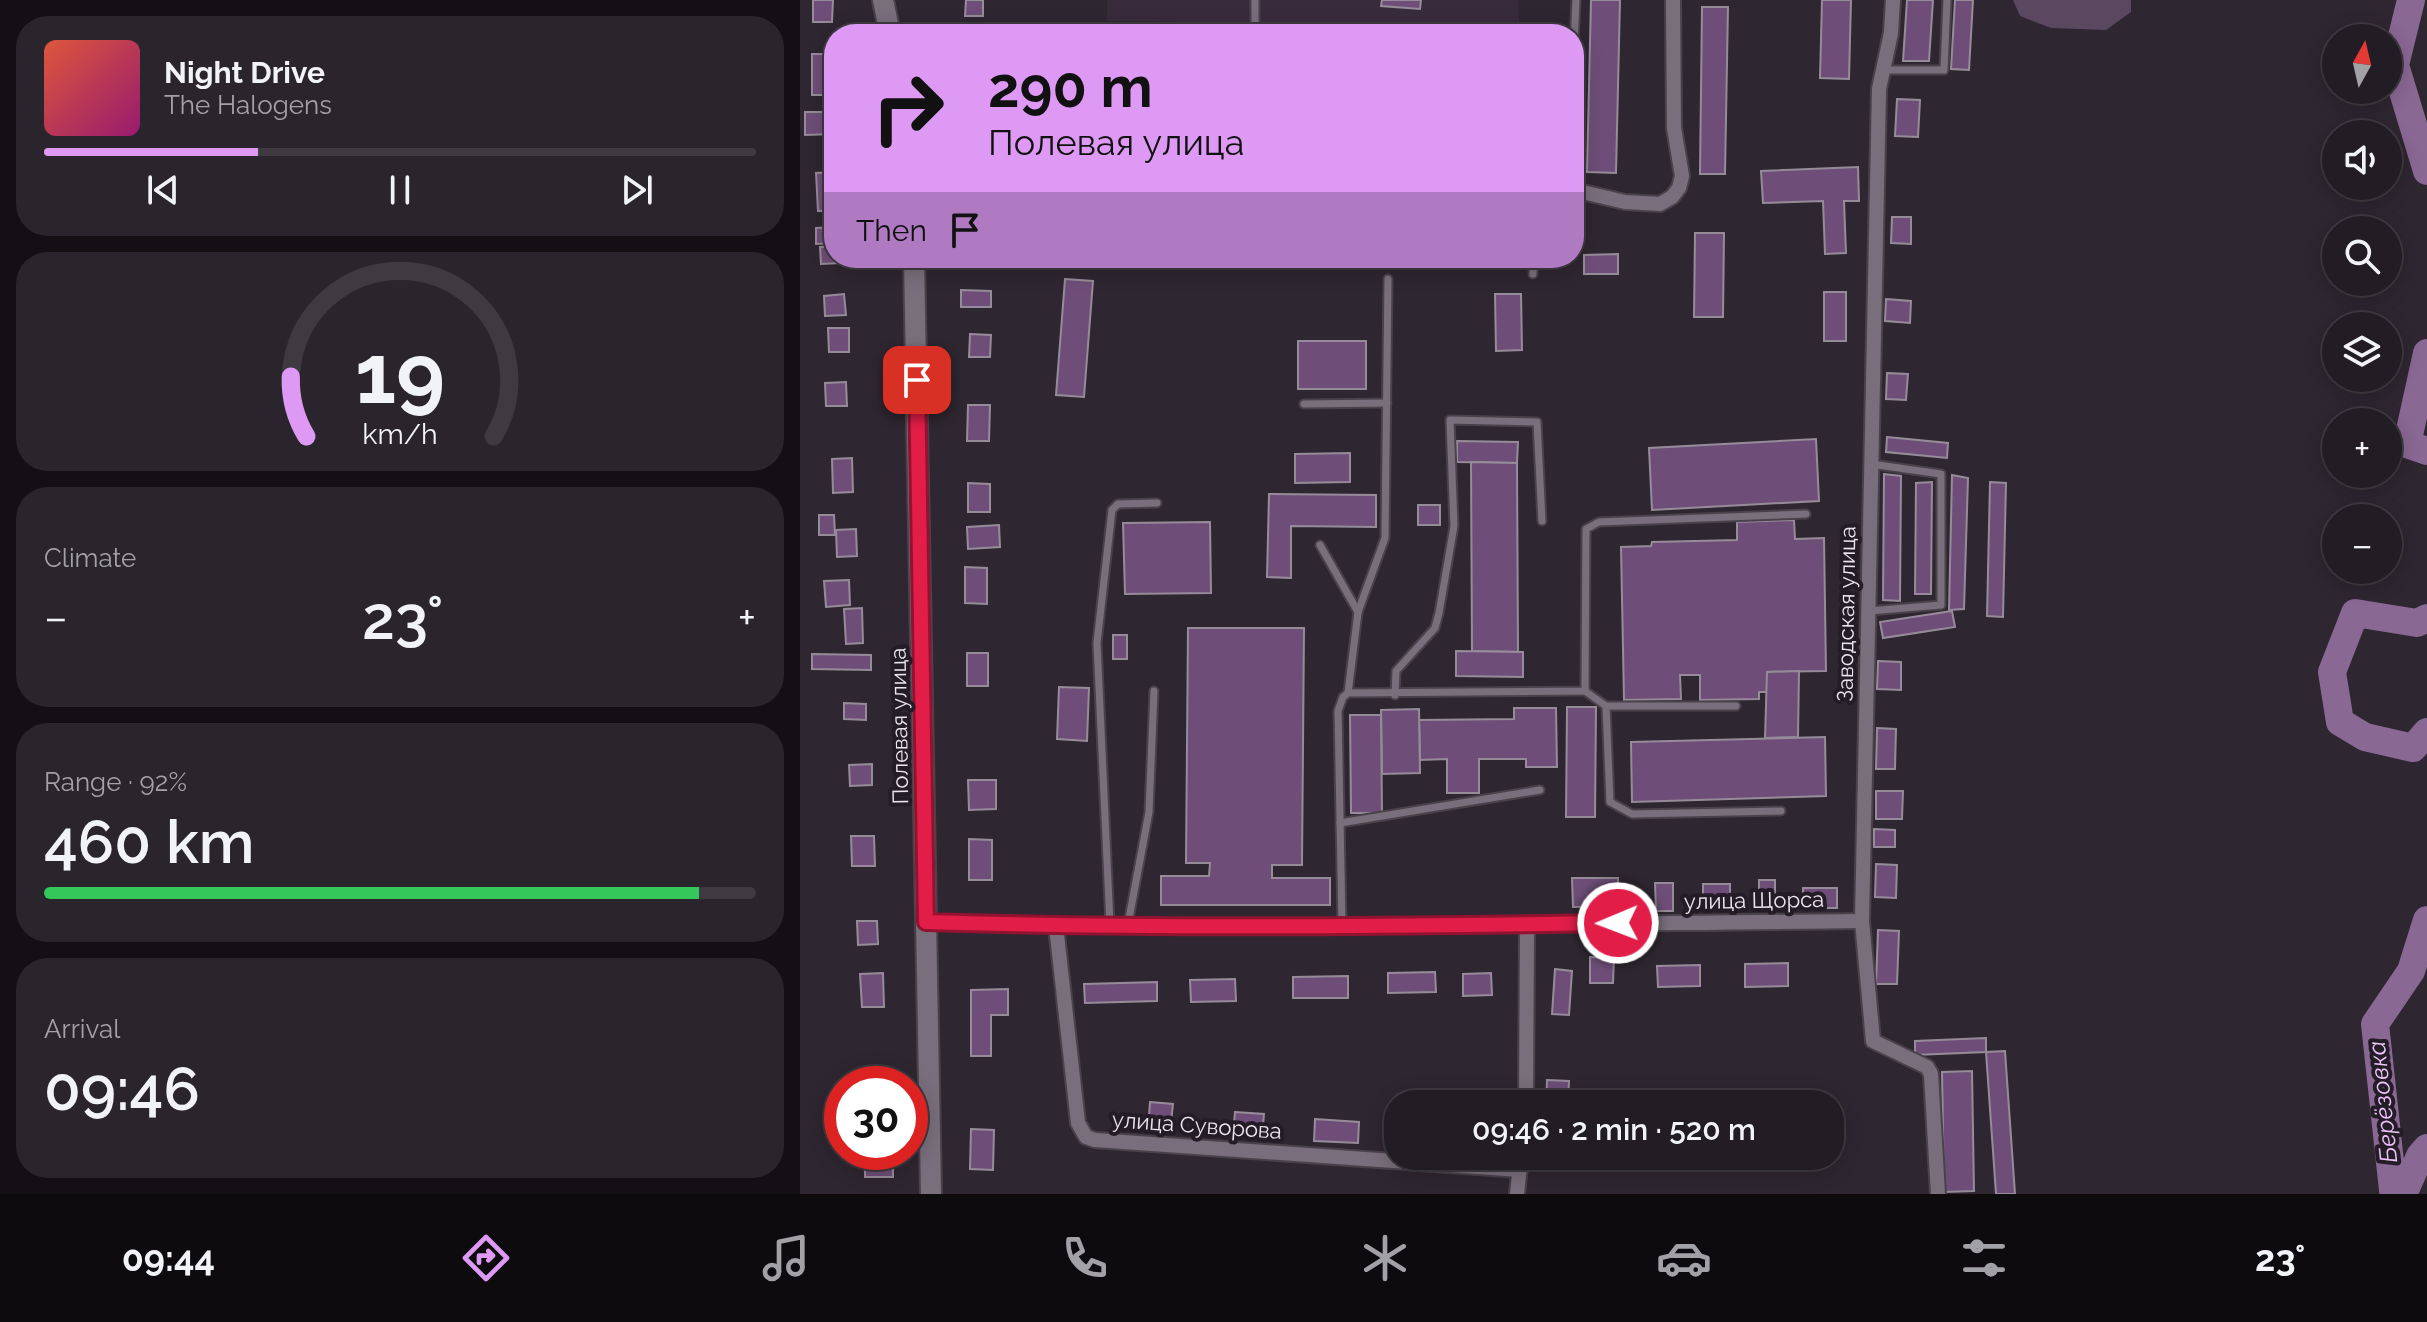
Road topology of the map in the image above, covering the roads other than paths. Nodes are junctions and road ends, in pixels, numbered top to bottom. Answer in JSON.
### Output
{"nodes":[{"id":1,"x":883,"y":0,"type":"edge"},
{"id":2,"x":1255,"y":0,"type":"edge"},
{"id":3,"x":1576,"y":0,"type":"edge"},
{"id":4,"x":1673,"y":0,"type":"edge"},
{"id":5,"x":1893,"y":0,"type":"edge"},
{"id":6,"x":1947,"y":0,"type":"edge"},
{"id":7,"x":888,"y":24,"type":"edge"},
{"id":8,"x":1255,"y":24,"type":"edge"},
{"id":9,"x":1575,"y":24,"type":"edge"},
{"id":10,"x":1885,"y":70,"type":"junction"},
{"id":11,"x":1584,"y":192,"type":"edge"},
{"id":12,"x":914,"y":268,"type":"edge"},
{"id":13,"x":1533,"y":268,"type":"edge"},
{"id":14,"x":1533,"y":274,"type":"dead end"},
{"id":15,"x":1388,"y":279,"type":"dead end"},
{"id":16,"x":1387,"y":403,"type":"junction"},
{"id":17,"x":1304,"y":404,"type":"dead end"},
{"id":18,"x":1871,"y":464,"type":"junction"},
{"id":19,"x":1157,"y":503,"type":"dead end"},
{"id":20,"x":1806,"y":514,"type":"dead end"},
{"id":21,"x":1542,"y":521,"type":"dead end"},
{"id":22,"x":1320,"y":545,"type":"dead end"},
{"id":23,"x":1868,"y":611,"type":"junction"},
{"id":24,"x":1358,"y":612,"type":"junction"},
{"id":25,"x":1154,"y":691,"type":"dead end"},
{"id":26,"x":1585,"y":691,"type":"junction"},
{"id":27,"x":1348,"y":693,"type":"junction"},
{"id":28,"x":1395,"y":695,"type":"junction"},
{"id":29,"x":1606,"y":706,"type":"junction"},
{"id":30,"x":1736,"y":706,"type":"dead end"},
{"id":31,"x":1540,"y":790,"type":"dead end"},
{"id":32,"x":1781,"y":811,"type":"dead end"},
{"id":33,"x":1340,"y":823,"type":"junction"},
{"id":34,"x":1862,"y":921,"type":"junction"},
{"id":35,"x":926,"y":922,"type":"junction"},
{"id":36,"x":1128,"y":924,"type":"junction"},
{"id":37,"x":1527,"y":924,"type":"junction"},
{"id":38,"x":1110,"y":925,"type":"junction"},
{"id":39,"x":1056,"y":926,"type":"junction"},
{"id":40,"x":1342,"y":927,"type":"junction"},
{"id":41,"x":1526,"y":1090,"type":"edge"},
{"id":42,"x":1384,"y":1156,"type":"edge"},
{"id":43,"x":1519,"y":1170,"type":"edge"},
{"id":44,"x":931,"y":1194,"type":"edge"},
{"id":45,"x":1517,"y":1194,"type":"edge"},
{"id":46,"x":1938,"y":1194,"type":"edge"}],
"edges":[{"from":1,"to":7,"type":"street"},
{"from":2,"to":8,"type":"lane"},
{"from":3,"to":9,"type":"lane"},
{"from":4,"to":11,"type":"street"},
{"from":5,"to":10,"type":"street","name":"Заводская улица"},
{"from":6,"to":10,"type":"lane"},
{"from":10,"to":18,"type":"street","name":"Заводская улица"},
{"from":12,"to":35,"type":"street","name":"Полевая улица"},
{"from":13,"to":14,"type":"lane"},
{"from":15,"to":16,"type":"lane"},
{"from":16,"to":17,"type":"lane"},
{"from":16,"to":24,"type":"lane"},
{"from":18,"to":23,"type":"street","name":"Заводская улица"},
{"from":18,"to":23,"type":"lane"},
{"from":19,"to":38,"type":"lane"},
{"from":20,"to":26,"type":"lane"},
{"from":21,"to":28,"type":"lane"},
{"from":22,"to":24,"type":"lane"},
{"from":23,"to":34,"type":"street","name":"Заводская улица"},
{"from":24,"to":27,"type":"lane"},
{"from":25,"to":36,"type":"lane"},
{"from":26,"to":28,"type":"lane"},
{"from":26,"to":29,"type":"lane"},
{"from":27,"to":28,"type":"lane"},
{"from":27,"to":33,"type":"lane"},
{"from":29,"to":30,"type":"lane"},
{"from":29,"to":32,"type":"lane"},
{"from":31,"to":33,"type":"lane"},
{"from":33,"to":40,"type":"lane"},
{"from":34,"to":37,"type":"street","name":"улица Щорса"},
{"from":34,"to":46,"type":"street","name":"Заводская улица"},
{"from":35,"to":39,"type":"street","name":"улица Щорса"},
{"from":35,"to":44,"type":"street","name":"Полевая улица"},
{"from":36,"to":38,"type":"street","name":"улица Щорса"},
{"from":36,"to":40,"type":"street","name":"улица Щорса"},
{"from":37,"to":40,"type":"street","name":"улица Щорса"},
{"from":37,"to":41,"type":"street"},
{"from":38,"to":39,"type":"street","name":"улица Щорса"},
{"from":39,"to":42,"type":"street","name":"улица Суворова"},
{"from":43,"to":45,"type":"street"}]}
